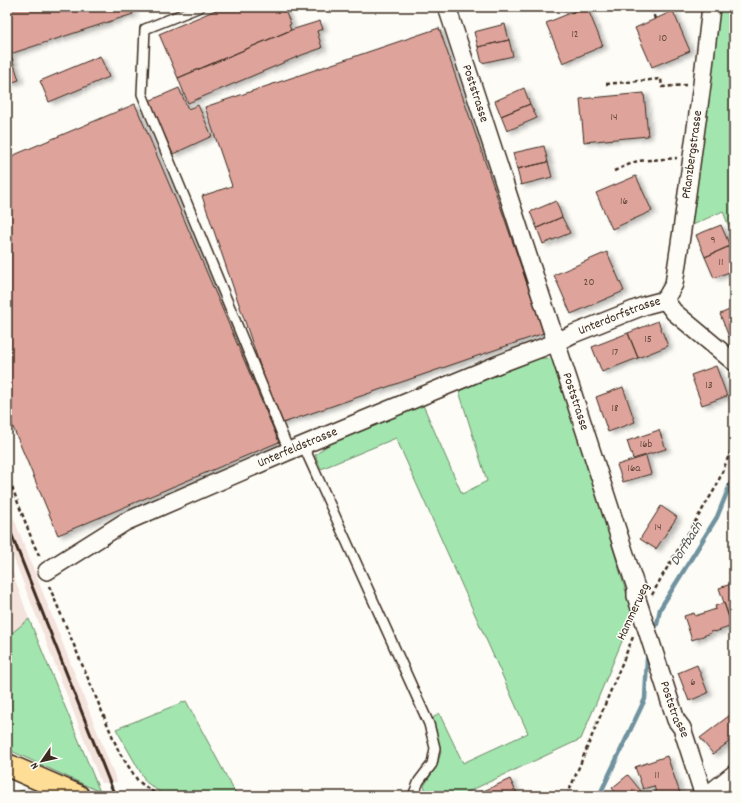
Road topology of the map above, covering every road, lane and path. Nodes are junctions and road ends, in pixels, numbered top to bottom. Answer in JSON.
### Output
{"nodes":[{"id":1,"x":200,"y":7,"type":"edge"},
{"id":2,"x":447,"y":7,"type":"edge"},
{"id":3,"x":564,"y":7,"type":"edge"},
{"id":4,"x":659,"y":7,"type":"edge"},
{"id":5,"x":711,"y":7,"type":"edge"},
{"id":6,"x":567,"y":14,"type":"dead end"},
{"id":7,"x":655,"y":19,"type":"dead end"},
{"id":8,"x":606,"y":84,"type":"dead end"},
{"id":9,"x":702,"y":84,"type":"junction"},
{"id":10,"x":692,"y":157,"type":"junction"},
{"id":11,"x":614,"y":171,"type":"dead end"},
{"id":12,"x":665,"y":300,"type":"junction"},
{"id":13,"x":557,"y":342,"type":"junction"},
{"id":14,"x":734,"y":362,"type":"edge"},
{"id":15,"x":734,"y":443,"type":"edge"},
{"id":16,"x":296,"y":448,"type":"junction"},
{"id":17,"x":7,"y":474,"type":"edge"},
{"id":18,"x":47,"y":571,"type":"junction"},
{"id":19,"x":642,"y":615,"type":"junction"},
{"id":20,"x":7,"y":765,"type":"edge"},
{"id":21,"x":734,"y":774,"type":"edge"},
{"id":22,"x":78,"y":796,"type":"edge"},
{"id":23,"x":158,"y":796,"type":"edge"},
{"id":24,"x":413,"y":796,"type":"edge"},
{"id":25,"x":567,"y":796,"type":"edge"},
{"id":26,"x":704,"y":796,"type":"edge"}],
"edges":[{"from":1,"to":16,"type":"lane"},
{"from":2,"to":13,"type":"street","name":"Poststrasse"},
{"from":3,"to":6,"type":"path"},
{"from":4,"to":7,"type":"path"},
{"from":5,"to":9,"type":"street","name":"Pflanzbergstrasse"},
{"from":8,"to":9,"type":"path"},
{"from":9,"to":10,"type":"street","name":"Pflanzbergstrasse"},
{"from":10,"to":11,"type":"path"},
{"from":10,"to":12,"type":"street","name":"Pflanzbergstrasse"},
{"from":12,"to":13,"type":"street","name":"Unterdorfstrasse"},
{"from":12,"to":14,"type":"street","name":"Unterdorfstrasse"},
{"from":13,"to":16,"type":"street","name":"Unterfeldstrasse"},
{"from":13,"to":19,"type":"street","name":"Poststrasse"},
{"from":15,"to":19,"type":"path","name":"Hammerweg"},
{"from":16,"to":18,"type":"street","name":"Unterfeldstrasse"},
{"from":16,"to":24,"type":"lane"},
{"from":17,"to":18,"type":"path"},
{"from":18,"to":23,"type":"path"},
{"from":19,"to":25,"type":"path","name":"Hammerweg"},
{"from":19,"to":26,"type":"street","name":"Poststrasse"},
{"from":20,"to":22,"type":"main road"},
{"from":21,"to":26,"type":"street"}]}
